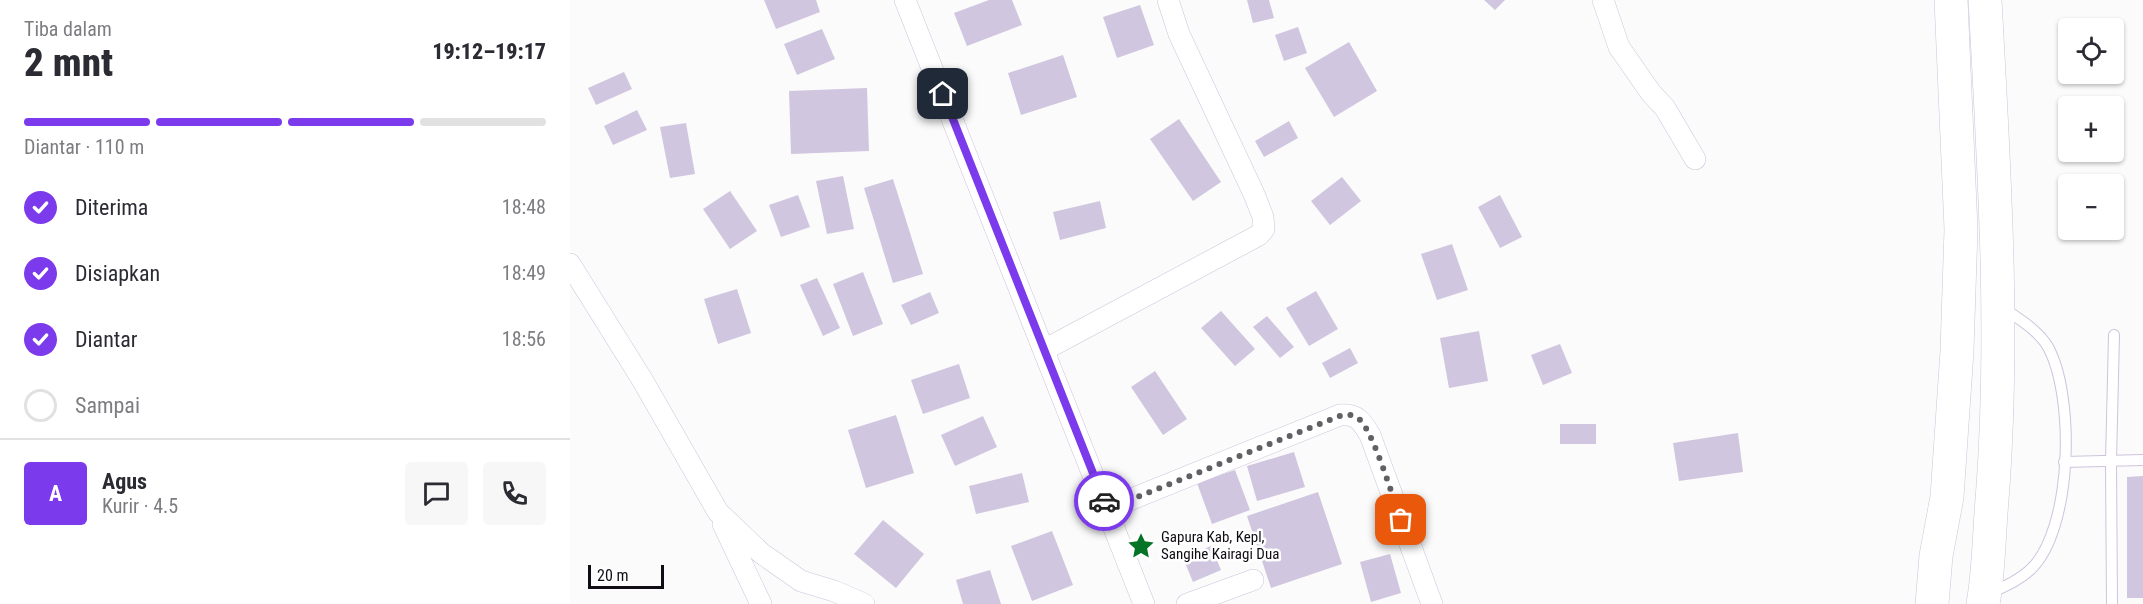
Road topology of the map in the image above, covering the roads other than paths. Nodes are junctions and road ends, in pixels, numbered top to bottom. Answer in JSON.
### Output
{"nodes":[{"id":1,"x":905,"y":0,"type":"edge"},
{"id":2,"x":1168,"y":0,"type":"edge"},
{"id":3,"x":1603,"y":0,"type":"edge"},
{"id":4,"x":1951,"y":0,"type":"edge"},
{"id":5,"x":1984,"y":0,"type":"edge"},
{"id":6,"x":1695,"y":159,"type":"dead end"},
{"id":7,"x":570,"y":264,"type":"edge"},
{"id":8,"x":1998,"y":305,"type":"junction"},
{"id":9,"x":2114,"y":335,"type":"dead end"},
{"id":10,"x":1044,"y":350,"type":"junction"},
{"id":11,"x":2143,"y":460,"type":"edge"},
{"id":12,"x":2111,"y":461,"type":"junction"},
{"id":13,"x":2064,"y":462,"type":"junction"},
{"id":14,"x":1107,"y":509,"type":"junction"},
{"id":15,"x":718,"y":512,"type":"junction"},
{"id":16,"x":1253,"y":580,"type":"dead end"},
{"id":17,"x":1984,"y":599,"type":"edge"},
{"id":18,"x":761,"y":604,"type":"edge"},
{"id":19,"x":864,"y":604,"type":"edge"},
{"id":20,"x":1144,"y":604,"type":"edge"},
{"id":21,"x":1187,"y":604,"type":"edge"},
{"id":22,"x":1432,"y":604,"type":"edge"},
{"id":23,"x":1932,"y":604,"type":"edge"},
{"id":24,"x":2112,"y":604,"type":"edge"}],
"edges":[{"from":1,"to":10,"type":"street"},
{"from":2,"to":10,"type":"street"},
{"from":3,"to":6,"type":"street"},
{"from":4,"to":23,"type":"highway"},
{"from":5,"to":8,"type":"highway"},
{"from":7,"to":15,"type":"street"},
{"from":8,"to":13,"type":"lane"},
{"from":8,"to":17,"type":"highway"},
{"from":9,"to":12,"type":"lane"},
{"from":10,"to":14,"type":"street"},
{"from":11,"to":12,"type":"lane"},
{"from":12,"to":13,"type":"lane"},
{"from":12,"to":24,"type":"lane"},
{"from":13,"to":17,"type":"lane"},
{"from":14,"to":20,"type":"street"},
{"from":14,"to":22,"type":"street"},
{"from":15,"to":18,"type":"street"},
{"from":15,"to":19,"type":"street"},
{"from":16,"to":21,"type":"street"}]}
